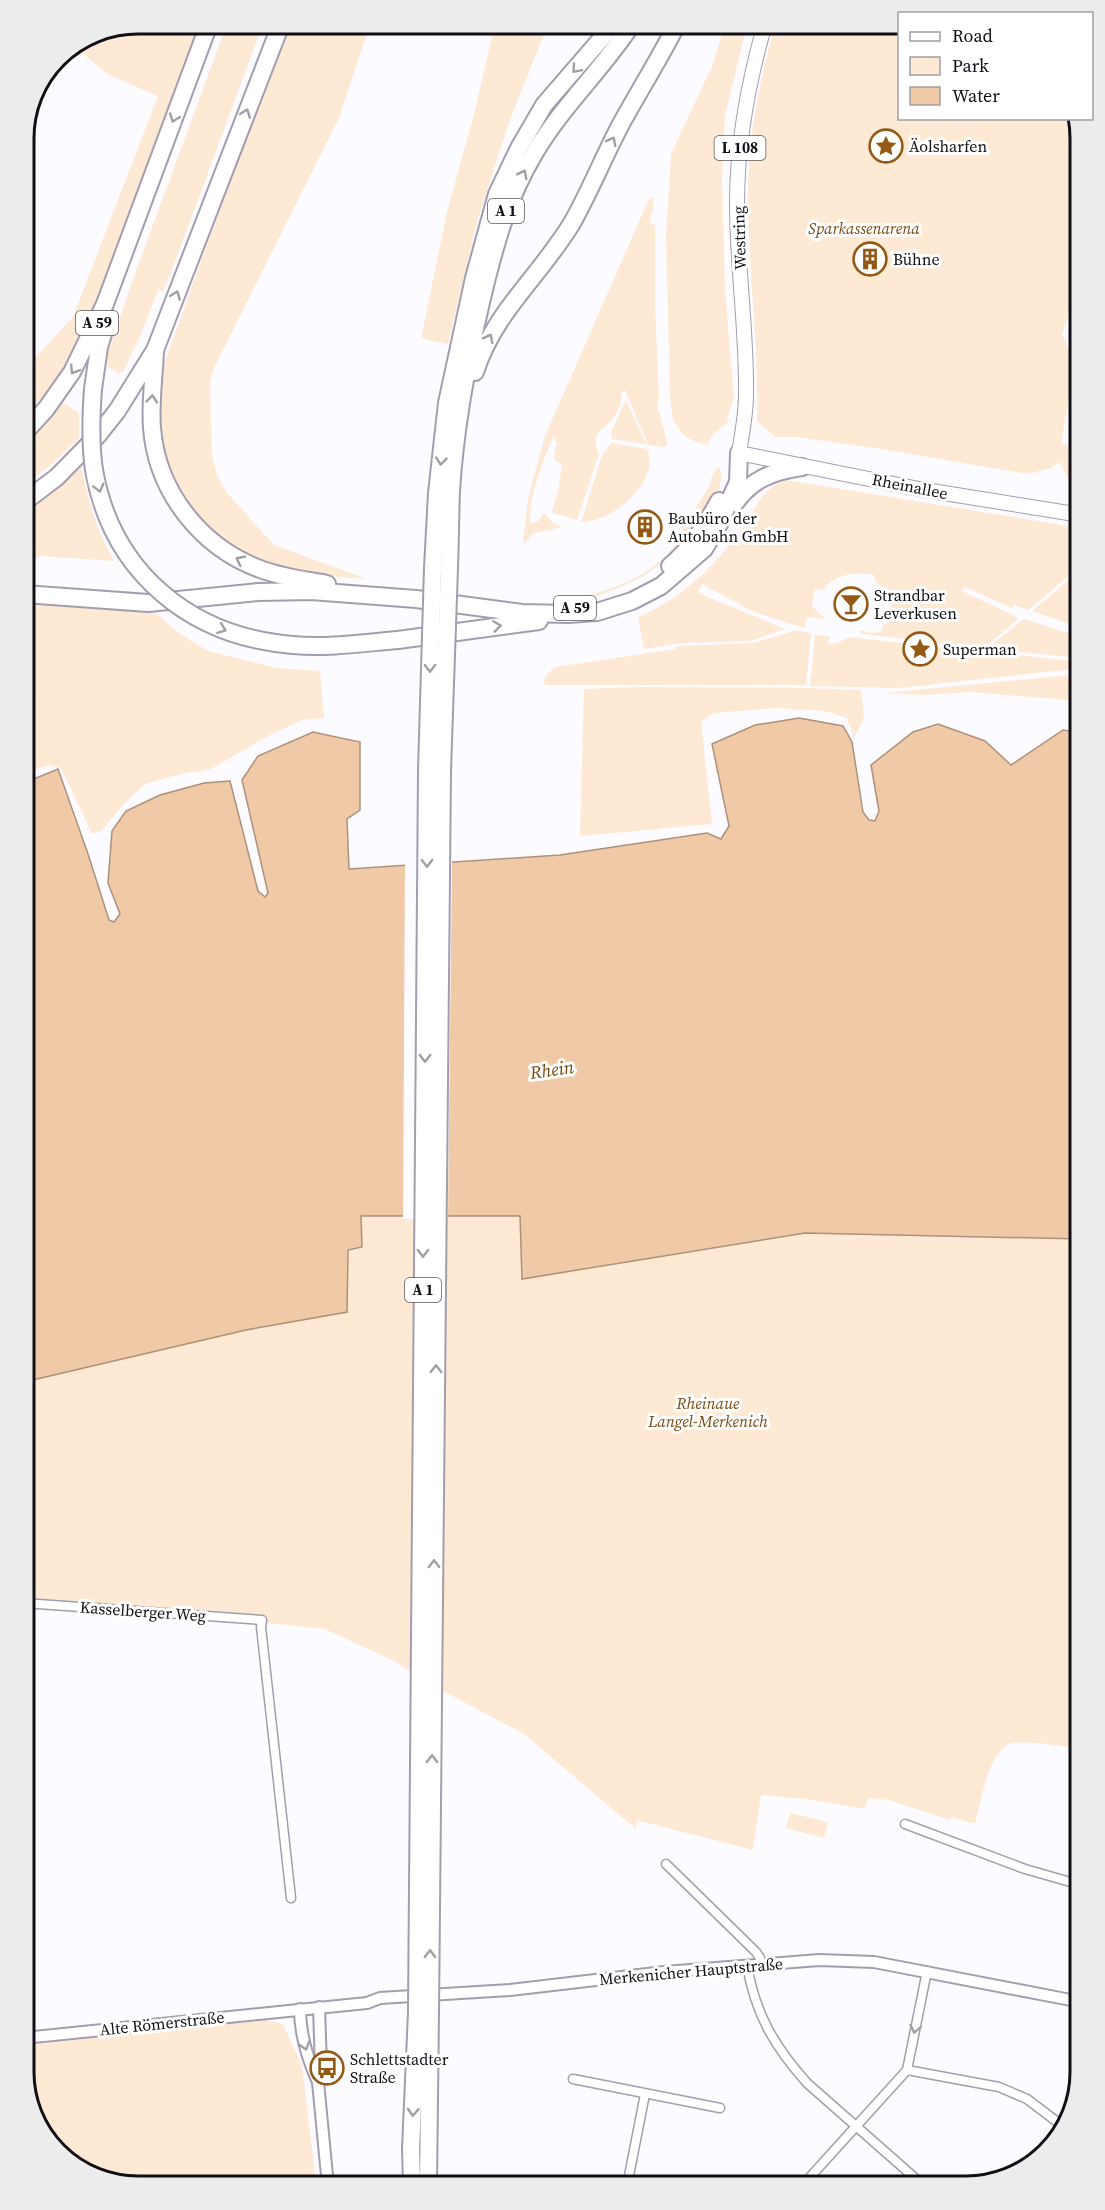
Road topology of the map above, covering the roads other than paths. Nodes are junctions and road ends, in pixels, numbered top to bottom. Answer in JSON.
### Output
{"nodes":[{"id":1,"x":205,"y":34,"type":"edge"},
{"id":2,"x":277,"y":34,"type":"edge"},
{"id":3,"x":605,"y":35,"type":"edge"},
{"id":4,"x":626,"y":35,"type":"edge"},
{"id":5,"x":671,"y":35,"type":"edge"},
{"id":6,"x":762,"y":35,"type":"edge"},
{"id":7,"x":144,"y":200,"type":"junction"},
{"id":8,"x":155,"y":350,"type":"junction"},
{"id":9,"x":35,"y":422,"type":"edge"},
{"id":10,"x":457,"y":433,"type":"junction"},
{"id":11,"x":739,"y":453,"type":"junction"},
{"id":12,"x":802,"y":467,"type":"junction"},
{"id":13,"x":35,"y":494,"type":"edge"},
{"id":14,"x":1070,"y":512,"type":"edge"},
{"id":15,"x":718,"y":526,"type":"junction"},
{"id":16,"x":441,"y":568,"type":"junction"},
{"id":17,"x":337,"y":585,"type":"junction"},
{"id":18,"x":35,"y":589,"type":"edge"},
{"id":19,"x":35,"y":595,"type":"edge"},
{"id":20,"x":582,"y":614,"type":"junction"},
{"id":21,"x":34,"y":1604,"type":"edge"},
{"id":22,"x":905,"y":1824,"type":"dead end"},
{"id":23,"x":666,"y":1864,"type":"dead end"},
{"id":24,"x":1070,"y":1882,"type":"edge"},
{"id":25,"x":291,"y":1898,"type":"dead end"},
{"id":26,"x":760,"y":1965,"type":"junction"},
{"id":27,"x":747,"y":1966,"type":"junction"},
{"id":28,"x":927,"y":1971,"type":"junction"},
{"id":29,"x":1070,"y":2000,"type":"edge"},
{"id":30,"x":319,"y":2007,"type":"junction"},
{"id":31,"x":300,"y":2009,"type":"junction"},
{"id":32,"x":423,"y":2012,"type":"junction"},
{"id":33,"x":34,"y":2037,"type":"edge"},
{"id":34,"x":907,"y":2070,"type":"junction"},
{"id":35,"x":573,"y":2079,"type":"dead end"},
{"id":36,"x":318,"y":2082,"type":"junction"},
{"id":37,"x":645,"y":2094,"type":"junction"},
{"id":38,"x":720,"y":2108,"type":"dead end"},
{"id":39,"x":1057,"y":2122,"type":"edge"},
{"id":40,"x":855,"y":2126,"type":"junction"},
{"id":41,"x":327,"y":2175,"type":"edge"},
{"id":42,"x":412,"y":2175,"type":"edge"},
{"id":43,"x":428,"y":2175,"type":"edge"},
{"id":44,"x":629,"y":2176,"type":"edge"},
{"id":45,"x":811,"y":2176,"type":"edge"},
{"id":46,"x":912,"y":2176,"type":"edge"}],
"edges":[{"from":1,"to":7,"type":"highway","number":"A 59","one_way":true},
{"from":8,"to":2,"type":"highway","one_way":true},
{"from":3,"to":16,"type":"highway","number":"A 1","one_way":true},
{"from":10,"to":4,"type":"highway","number":"A 1","one_way":true},
{"from":10,"to":5,"type":"highway","one_way":true},
{"from":6,"to":11,"type":"main road","name":"Westring","number":"L 108"},
{"from":7,"to":9,"type":"highway","number":"A 59","one_way":true},
{"from":7,"to":20,"type":"highway","one_way":true,"bridge":true},
{"from":8,"to":13,"type":"highway"},
{"from":17,"to":8,"type":"highway","one_way":true},
{"from":10,"to":16,"type":"highway","number":"A 1"},
{"from":11,"to":12,"type":"main road","name":"Rheinallee"},
{"from":11,"to":15,"type":"highway"},
{"from":11,"to":17,"type":"highway","number":"A 59"},
{"from":12,"to":14,"type":"main road","name":"Rheinallee"},
{"from":12,"to":15,"type":"highway"},
{"from":15,"to":20,"type":"highway","number":"A 59"},
{"from":16,"to":32,"type":"highway","number":"A 1","bridge":true},
{"from":17,"to":18,"type":"highway","number":"A 59"},
{"from":19,"to":20,"type":"highway","number":"A 59"},
{"from":21,"to":25,"type":"street","name":"Kasselberger Weg"},
{"from":22,"to":24,"type":"street"},
{"from":23,"to":26,"type":"street"},
{"from":26,"to":27,"type":"street","name":"Merkenicher Hauptstraße"},
{"from":26,"to":28,"type":"street","name":"Merkenicher Hauptstraße"},
{"from":27,"to":30,"type":"street","name":"Merkenicher Hauptstraße"},
{"from":27,"to":40,"type":"street"},
{"from":28,"to":29,"type":"street","name":"Merkenicher Hauptstraße"},
{"from":28,"to":34,"type":"street","one_way":true},
{"from":30,"to":31,"type":"street","name":"Merkenicher Hauptstraße"},
{"from":30,"to":36,"type":"street"},
{"from":31,"to":33,"type":"street","name":"Alte Römerstraße"},
{"from":31,"to":36,"type":"street","one_way":true},
{"from":32,"to":42,"type":"highway","number":"A 1","one_way":true},
{"from":32,"to":43,"type":"highway","number":"A 1"},
{"from":34,"to":39,"type":"street"},
{"from":34,"to":40,"type":"street"},
{"from":35,"to":37,"type":"street"},
{"from":36,"to":41,"type":"street"},
{"from":37,"to":38,"type":"street"},
{"from":37,"to":44,"type":"street"},
{"from":40,"to":45,"type":"street"},
{"from":40,"to":46,"type":"street"}]}
